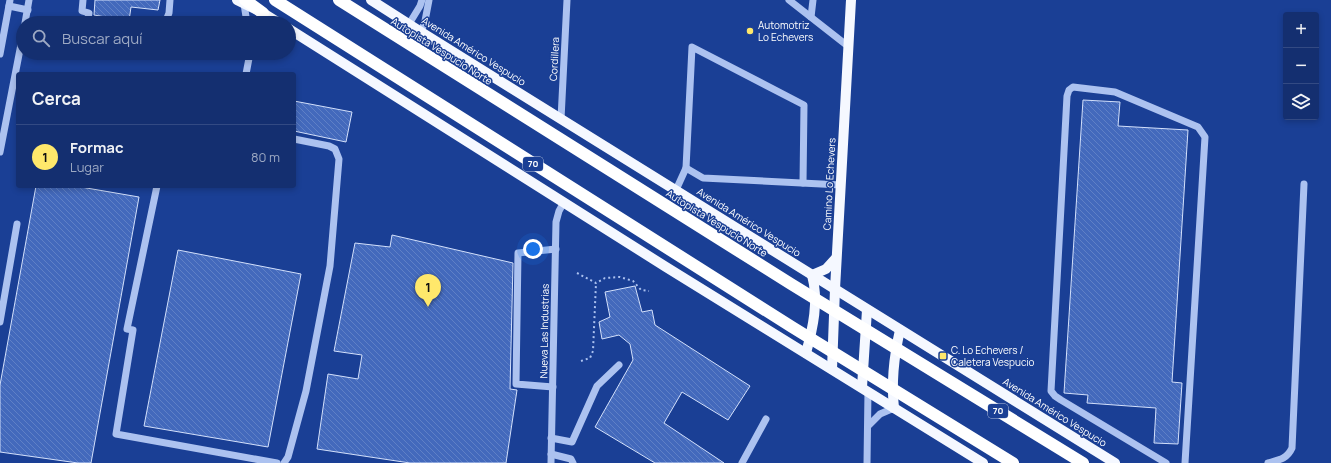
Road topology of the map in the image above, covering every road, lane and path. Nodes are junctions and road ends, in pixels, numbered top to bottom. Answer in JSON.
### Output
{"nodes":[{"id":1,"x":30,"y":0,"type":"edge"},
{"id":2,"x":83,"y":0,"type":"edge"},
{"id":3,"x":170,"y":0,"type":"edge"},
{"id":4,"x":275,"y":0,"type":"edge"},
{"id":5,"x":339,"y":0,"type":"edge"},
{"id":6,"x":371,"y":0,"type":"edge"},
{"id":7,"x":422,"y":0,"type":"edge"},
{"id":8,"x":429,"y":0,"type":"edge"},
{"id":9,"x":567,"y":0,"type":"edge"},
{"id":10,"x":789,"y":0,"type":"edge"},
{"id":11,"x":813,"y":0,"type":"edge"},
{"id":12,"x":851,"y":0,"type":"edge"},
{"id":13,"x":242,"y":1,"type":"edge"},
{"id":14,"x":10,"y":3,"type":"edge"},
{"id":15,"x":28,"y":10,"type":"junction"},
{"id":16,"x":263,"y":13,"type":"joint"},
{"id":17,"x":27,"y":16,"type":"edge"},
{"id":18,"x":88,"y":16,"type":"edge"},
{"id":19,"x":168,"y":16,"type":"edge"},
{"id":20,"x":245,"y":16,"type":"edge"},
{"id":21,"x":268,"y":16,"type":"edge"},
{"id":22,"x":811,"y":17,"type":"junction"},
{"id":23,"x":409,"y":24,"type":"junction"},
{"id":24,"x":421,"y":32,"type":"junction"},
{"id":25,"x":296,"y":33,"type":"edge"},
{"id":26,"x":848,"y":47,"type":"junction"},
{"id":27,"x":0,"y":54,"type":"edge"},
{"id":28,"x":18,"y":60,"type":"edge"},
{"id":29,"x":249,"y":60,"type":"edge"},
{"id":30,"x":246,"y":72,"type":"edge"},
{"id":31,"x":561,"y":119,"type":"junction"},
{"id":32,"x":296,"y":139,"type":"edge"},
{"id":33,"x":0,"y":152,"type":"edge"},
{"id":34,"x":686,"y":168,"type":"junction"},
{"id":35,"x":803,"y":182,"type":"junction"},
{"id":36,"x":1304,"y":184,"type":"dead end"},
{"id":37,"x":841,"y":185,"type":"junction"},
{"id":38,"x":157,"y":188,"type":"edge"},
{"id":39,"x":676,"y":190,"type":"junction"},
{"id":40,"x":564,"y":202,"type":"junction"},
{"id":41,"x":17,"y":224,"type":"dead end"},
{"id":42,"x":556,"y":249,"type":"junction"},
{"id":43,"x":836,"y":258,"type":"junction"},
{"id":44,"x":577,"y":273,"type":"dead end"},
{"id":45,"x":812,"y":275,"type":"junction"},
{"id":46,"x":4,"y":277,"type":"edge"},
{"id":47,"x":596,"y":283,"type":"junction"},
{"id":48,"x":835,"y":289,"type":"junction"},
{"id":49,"x":650,"y":291,"type":"dead end"},
{"id":50,"x":867,"y":310,"type":"junction"},
{"id":51,"x":0,"y":322,"type":"edge"},
{"id":52,"x":900,"y":330,"type":"junction"},
{"id":53,"x":806,"y":353,"type":"junction"},
{"id":54,"x":581,"y":361,"type":"dead end"},
{"id":55,"x":619,"y":366,"type":"dead end"},
{"id":56,"x":832,"y":369,"type":"junction"},
{"id":57,"x":553,"y":387,"type":"junction"},
{"id":58,"x":865,"y":389,"type":"junction"},
{"id":59,"x":894,"y":408,"type":"junction"},
{"id":60,"x":766,"y":419,"type":"dead end"},
{"id":61,"x":868,"y":425,"type":"junction"},
{"id":62,"x":551,"y":438,"type":"junction"},
{"id":63,"x":551,"y":454,"type":"junction"},
{"id":64,"x":1184,"y":461,"type":"edge"},
{"id":65,"x":278,"y":463,"type":"edge"},
{"id":66,"x":284,"y":463,"type":"edge"},
{"id":67,"x":551,"y":463,"type":"edge"},
{"id":68,"x":573,"y":463,"type":"edge"},
{"id":69,"x":742,"y":463,"type":"edge"},
{"id":70,"x":867,"y":463,"type":"edge"},
{"id":71,"x":983,"y":463,"type":"edge"},
{"id":72,"x":1013,"y":463,"type":"edge"},
{"id":73,"x":1083,"y":463,"type":"edge"},
{"id":74,"x":1115,"y":463,"type":"edge"},
{"id":75,"x":1166,"y":463,"type":"edge"},
{"id":76,"x":1268,"y":463,"type":"edge"}],
"edges":[{"from":1,"to":15,"type":"street"},
{"from":2,"to":18,"type":"street"},
{"from":3,"to":19,"type":"street"},
{"from":4,"to":72,"type":"highway","number":"70"},
{"from":5,"to":73,"type":"highway","name":"Autopista Vespucio Norte","number":"70"},
{"from":6,"to":23,"type":"main road","name":"Avenida Américo Vespucio"},
{"from":7,"to":23,"type":"street"},
{"from":8,"to":24,"type":"street"},
{"from":9,"to":31,"type":"street","name":"Cordillera"},
{"from":10,"to":22,"type":"street"},
{"from":11,"to":22,"type":"street"},
{"from":12,"to":26,"type":"main road","name":"Camino Lo Echevers"},
{"from":13,"to":16,"type":"highway"},
{"from":13,"to":20,"type":"street"},
{"from":14,"to":15,"type":"street"},
{"from":14,"to":27,"type":"street"},
{"from":15,"to":17,"type":"street"},
{"from":16,"to":21,"type":"main road"},
{"from":22,"to":26,"type":"street"},
{"from":23,"to":24,"type":"main road","name":"Avenida Américo Vespucio"},
{"from":24,"to":31,"type":"main road","name":"Avenida Américo Vespucio"},
{"from":25,"to":40,"type":"main road"},
{"from":26,"to":37,"type":"main road","name":"Camino Lo Echevers"},
{"from":28,"to":33,"type":"street"},
{"from":29,"to":30,"type":"street"},
{"from":31,"to":39,"type":"main road","name":"Avenida Américo Vespucio"},
{"from":32,"to":66,"type":"street"},
{"from":34,"to":35,"type":"street"},
{"from":34,"to":35,"type":"street"},
{"from":34,"to":39,"type":"street"},
{"from":35,"to":37,"type":"street"},
{"from":36,"to":76,"type":"street"},
{"from":37,"to":43,"type":"main road","name":"Camino Lo Echevers"},
{"from":38,"to":65,"type":"street"},
{"from":39,"to":45,"type":"main road","name":"Avenida Américo Vespucio"},
{"from":40,"to":42,"type":"street","name":"Nueva Las Industrias"},
{"from":40,"to":53,"type":"main road"},
{"from":41,"to":46,"type":"street"},
{"from":42,"to":57,"type":"street","name":"Nueva Las Industrias"},
{"from":42,"to":57,"type":"street"},
{"from":43,"to":45,"type":"main road"},
{"from":43,"to":48,"type":"main road","name":"Camino Lo Echevers"},
{"from":44,"to":47,"type":"path"},
{"from":45,"to":48,"type":"main road","name":"Avenida Américo Vespucio"},
{"from":45,"to":53,"type":"main road"},
{"from":46,"to":51,"type":"street"},
{"from":47,"to":49,"type":"path"},
{"from":47,"to":54,"type":"path"},
{"from":48,"to":50,"type":"main road","name":"Avenida Américo Vespucio"},
{"from":48,"to":56,"type":"main road","name":"Camino Lo Echevers"},
{"from":50,"to":52,"type":"main road","name":"Avenida Américo Vespucio"},
{"from":50,"to":58,"type":"main road"},
{"from":52,"to":59,"type":"main road"},
{"from":52,"to":74,"type":"main road","name":"Avenida Américo Vespucio"},
{"from":53,"to":56,"type":"main road"},
{"from":55,"to":62,"type":"street"},
{"from":56,"to":58,"type":"main road"},
{"from":57,"to":62,"type":"street","name":"Nueva Las Industrias"},
{"from":58,"to":59,"type":"main road"},
{"from":58,"to":61,"type":"street"},
{"from":59,"to":61,"type":"street"},
{"from":59,"to":71,"type":"main road"},
{"from":60,"to":69,"type":"street"},
{"from":61,"to":70,"type":"street"},
{"from":62,"to":63,"type":"street","name":"Nueva Las Industrias"},
{"from":63,"to":67,"type":"street","name":"Nueva Las Industrias"},
{"from":63,"to":68,"type":"street"},
{"from":64,"to":75,"type":"street"}]}
